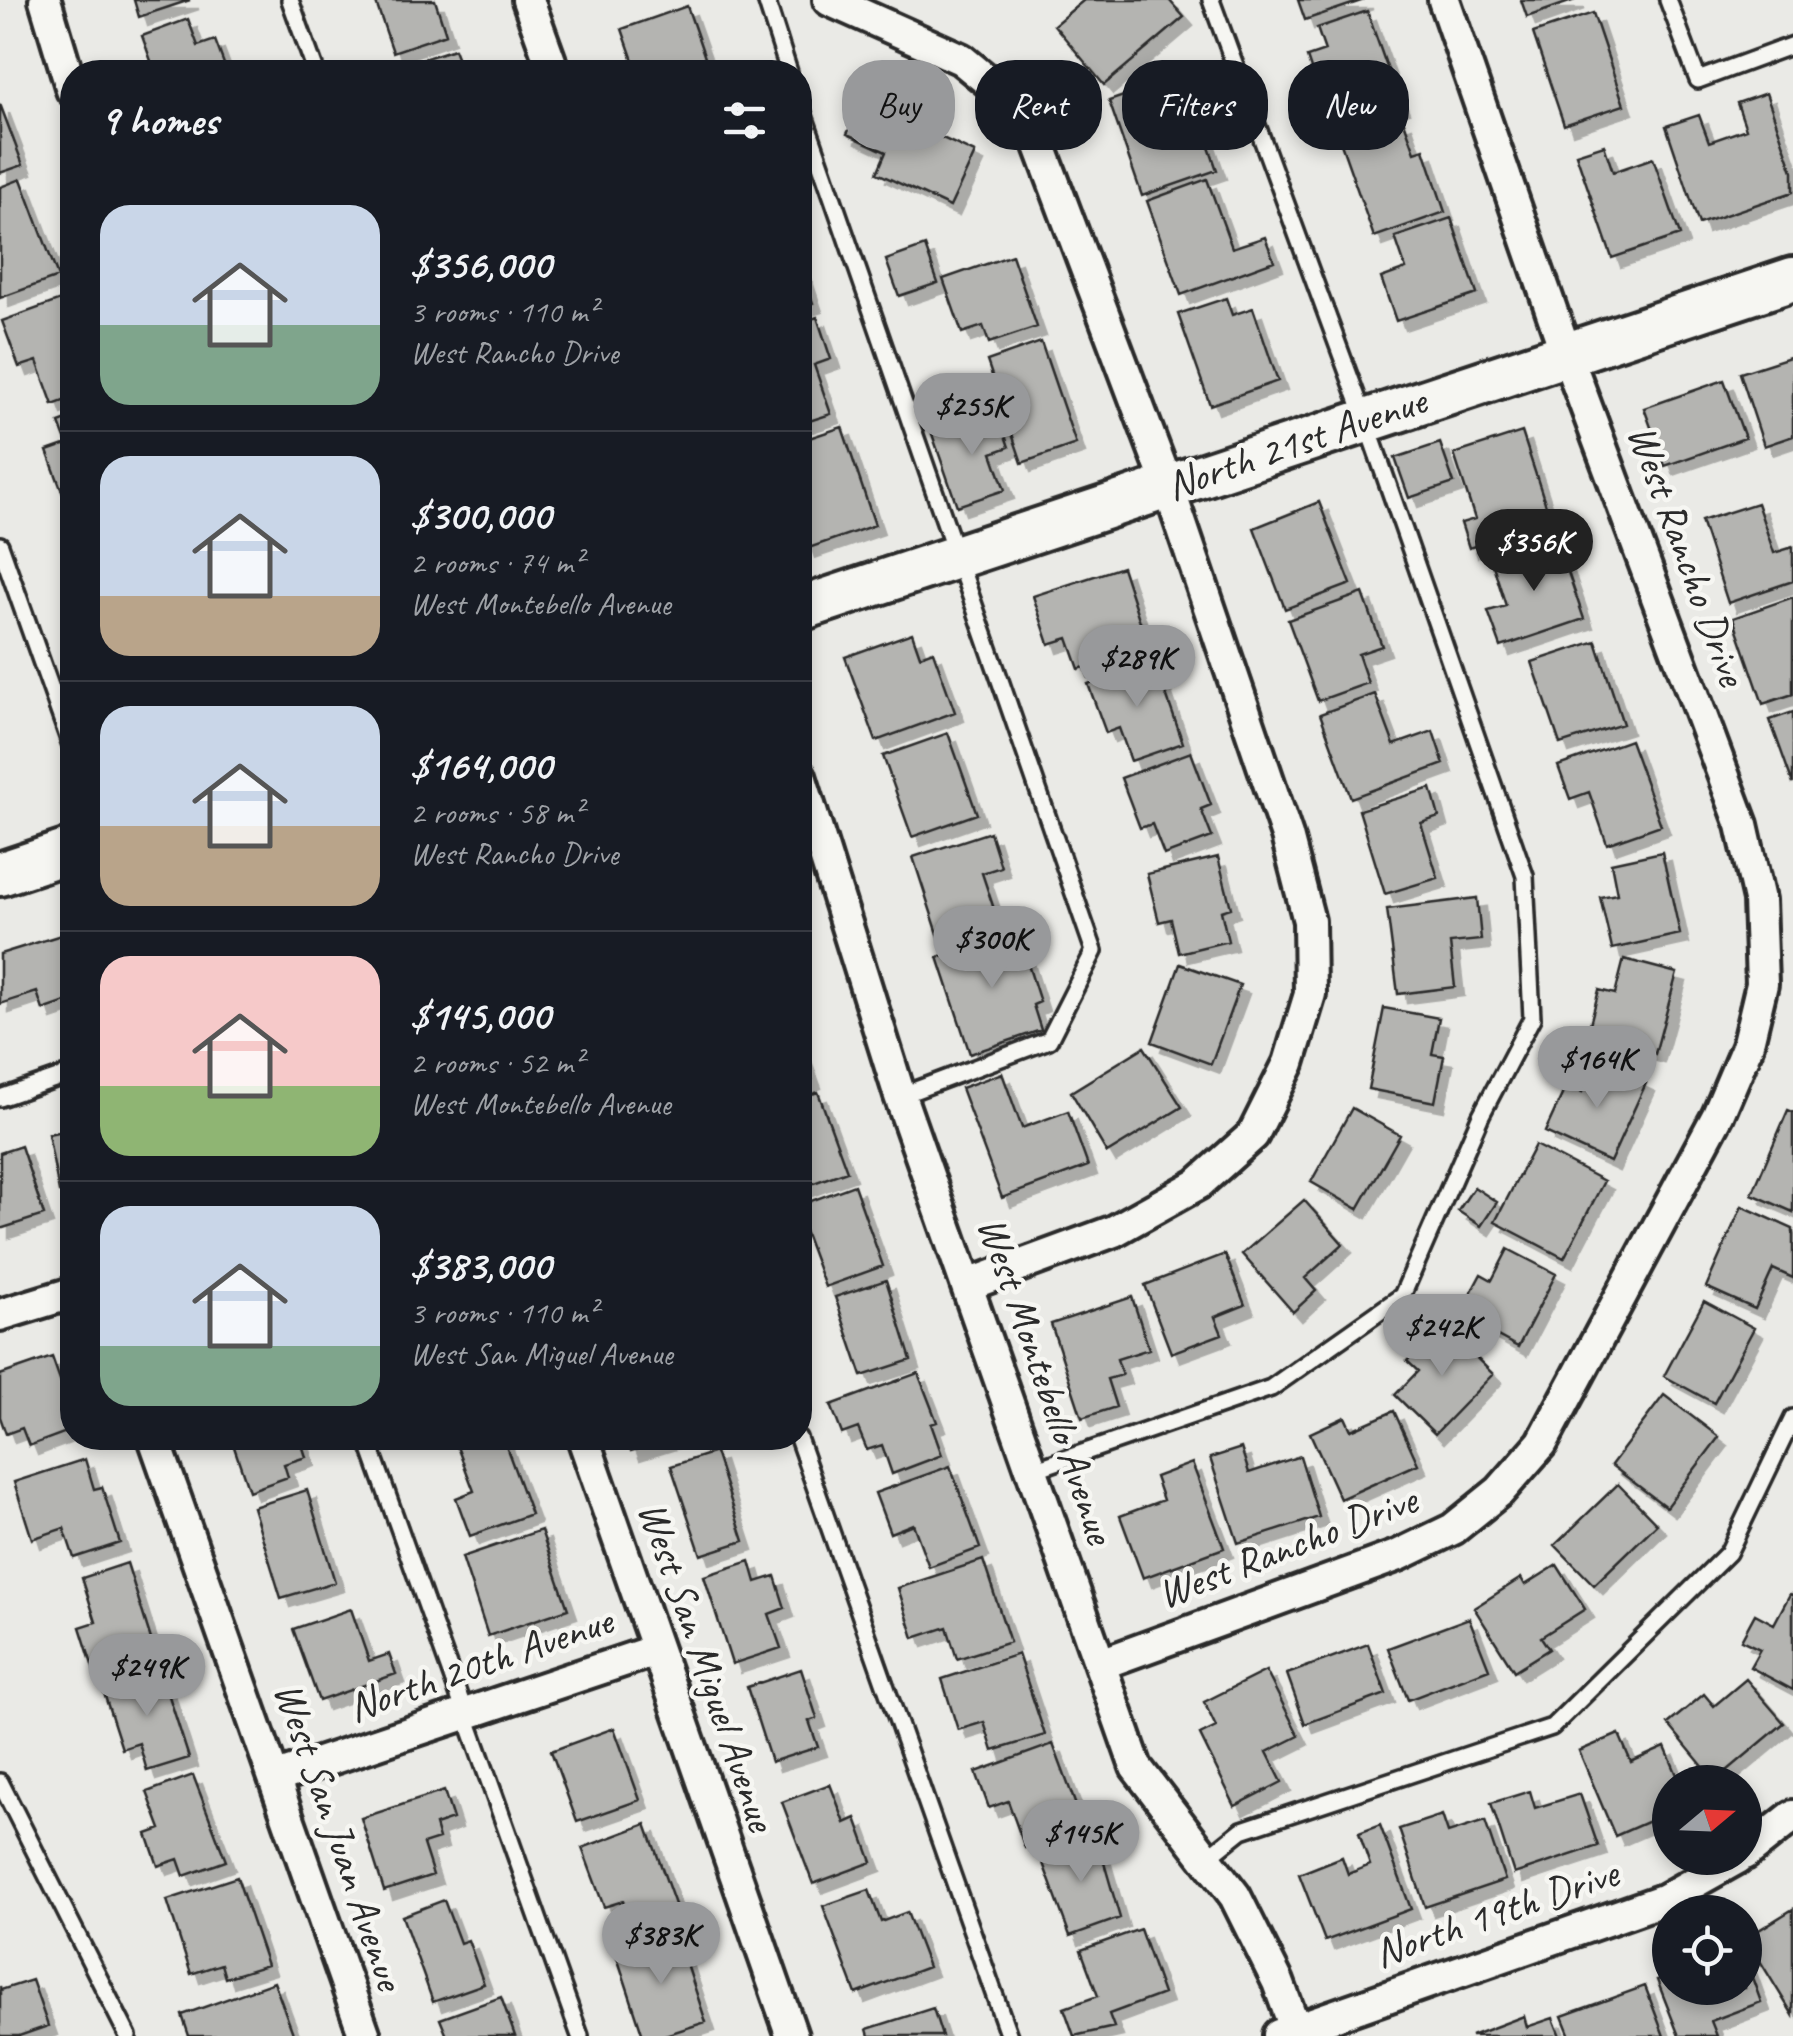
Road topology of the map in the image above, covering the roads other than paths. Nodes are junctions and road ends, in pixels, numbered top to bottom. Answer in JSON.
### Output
{"nodes":[{"id":1,"x":46,"y":0,"type":"edge"},
{"id":2,"x":290,"y":0,"type":"edge"},
{"id":3,"x":528,"y":0,"type":"edge"},
{"id":4,"x":766,"y":0,"type":"edge"},
{"id":5,"x":829,"y":0,"type":"edge"},
{"id":6,"x":1212,"y":0,"type":"edge"},
{"id":7,"x":1444,"y":0,"type":"edge"},
{"id":8,"x":1668,"y":0,"type":"edge"},
{"id":9,"x":1793,"y":45,"type":"edge"},
{"id":10,"x":63,"y":60,"type":"edge"},
{"id":11,"x":312,"y":60,"type":"edge"},
{"id":12,"x":550,"y":60,"type":"edge"},
{"id":13,"x":785,"y":60,"type":"edge"},
{"id":14,"x":812,"y":139,"type":"edge"},
{"id":15,"x":1793,"y":280,"type":"edge"},
{"id":16,"x":1566,"y":353,"type":"junction"},
{"id":17,"x":1365,"y":419,"type":"junction"},
{"id":18,"x":1168,"y":486,"type":"junction"},
{"id":19,"x":0,"y":545,"type":"edge"},
{"id":20,"x":957,"y":559,"type":"junction"},
{"id":21,"x":812,"y":605,"type":"edge"},
{"id":22,"x":60,"y":714,"type":"edge"},
{"id":23,"x":812,"y":814,"type":"edge"},
{"id":24,"x":60,"y":854,"type":"edge"},
{"id":25,"x":0,"y":874,"type":"edge"},
{"id":26,"x":60,"y":1077,"type":"edge"},
{"id":27,"x":900,"y":1096,"type":"junction"},
{"id":28,"x":0,"y":1098,"type":"edge"},
{"id":29,"x":968,"y":1285,"type":"junction"},
{"id":30,"x":60,"y":1298,"type":"edge"},
{"id":31,"x":0,"y":1315,"type":"edge"},
{"id":32,"x":1793,"y":1418,"type":"edge"},
{"id":33,"x":158,"y":1450,"type":"edge"},
{"id":34,"x":371,"y":1450,"type":"edge"},
{"id":35,"x":586,"y":1450,"type":"edge"},
{"id":36,"x":802,"y":1450,"type":"edge"},
{"id":37,"x":1033,"y":1470,"type":"junction"},
{"id":38,"x":656,"y":1650,"type":"junction"},
{"id":39,"x":1101,"y":1664,"type":"junction"},
{"id":40,"x":466,"y":1713,"type":"junction"},
{"id":41,"x":274,"y":1778,"type":"junction"},
{"id":42,"x":0,"y":1782,"type":"edge"},
{"id":43,"x":1793,"y":1816,"type":"edge"},
{"id":44,"x":1762,"y":1841,"type":"edge"},
{"id":45,"x":1208,"y":1858,"type":"junction"},
{"id":46,"x":1708,"y":1875,"type":"edge"},
{"id":47,"x":1290,"y":2034,"type":"edge"},
{"id":48,"x":128,"y":2036,"type":"edge"},
{"id":49,"x":365,"y":2036,"type":"edge"},
{"id":50,"x":580,"y":2036,"type":"edge"},
{"id":51,"x":792,"y":2036,"type":"edge"},
{"id":52,"x":1008,"y":2036,"type":"edge"}],
"edges":[{"from":1,"to":10,"type":"street"},
{"from":2,"to":11,"type":"lane"},
{"from":3,"to":12,"type":"street"},
{"from":4,"to":13,"type":"lane"},
{"from":5,"to":18,"type":"street"},
{"from":6,"to":17,"type":"lane"},
{"from":7,"to":16,"type":"street","name":"West Rancho Drive"},
{"from":8,"to":9,"type":"lane"},
{"from":14,"to":20,"type":"lane"},
{"from":15,"to":16,"type":"street","name":"North 21st Avenue"},
{"from":16,"to":17,"type":"street","name":"North 21st Avenue"},
{"from":16,"to":39,"type":"street","name":"West Rancho Drive"},
{"from":17,"to":18,"type":"street","name":"North 21st Avenue"},
{"from":17,"to":37,"type":"lane"},
{"from":18,"to":20,"type":"street","name":"North 21st Avenue"},
{"from":18,"to":29,"type":"street"},
{"from":19,"to":22,"type":"lane"},
{"from":20,"to":21,"type":"street","name":"North 21st Avenue"},
{"from":20,"to":27,"type":"lane"},
{"from":23,"to":27,"type":"street","name":"West Montebello Avenue"},
{"from":24,"to":25,"type":"street"},
{"from":26,"to":28,"type":"lane"},
{"from":27,"to":29,"type":"street","name":"West Montebello Avenue"},
{"from":29,"to":37,"type":"street","name":"West Montebello Avenue"},
{"from":30,"to":31,"type":"street"},
{"from":32,"to":45,"type":"lane"},
{"from":33,"to":41,"type":"street","name":"West San Juan Avenue"},
{"from":34,"to":40,"type":"lane"},
{"from":35,"to":38,"type":"street","name":"West San Miguel Avenue"},
{"from":36,"to":52,"type":"lane"},
{"from":37,"to":39,"type":"street","name":"West Montebello Avenue"},
{"from":38,"to":40,"type":"street","name":"North 20th Avenue"},
{"from":38,"to":51,"type":"street","name":"West San Miguel Avenue"},
{"from":39,"to":45,"type":"street","name":"West Montebello Avenue"},
{"from":40,"to":41,"type":"street","name":"North 20th Avenue"},
{"from":40,"to":50,"type":"lane"},
{"from":41,"to":49,"type":"street","name":"West San Juan Avenue"},
{"from":42,"to":48,"type":"lane"},
{"from":43,"to":44,"type":"street"},
{"from":45,"to":47,"type":"street","name":"West Montebello Avenue"},
{"from":46,"to":47,"type":"street","name":"North 19th Drive"}]}
